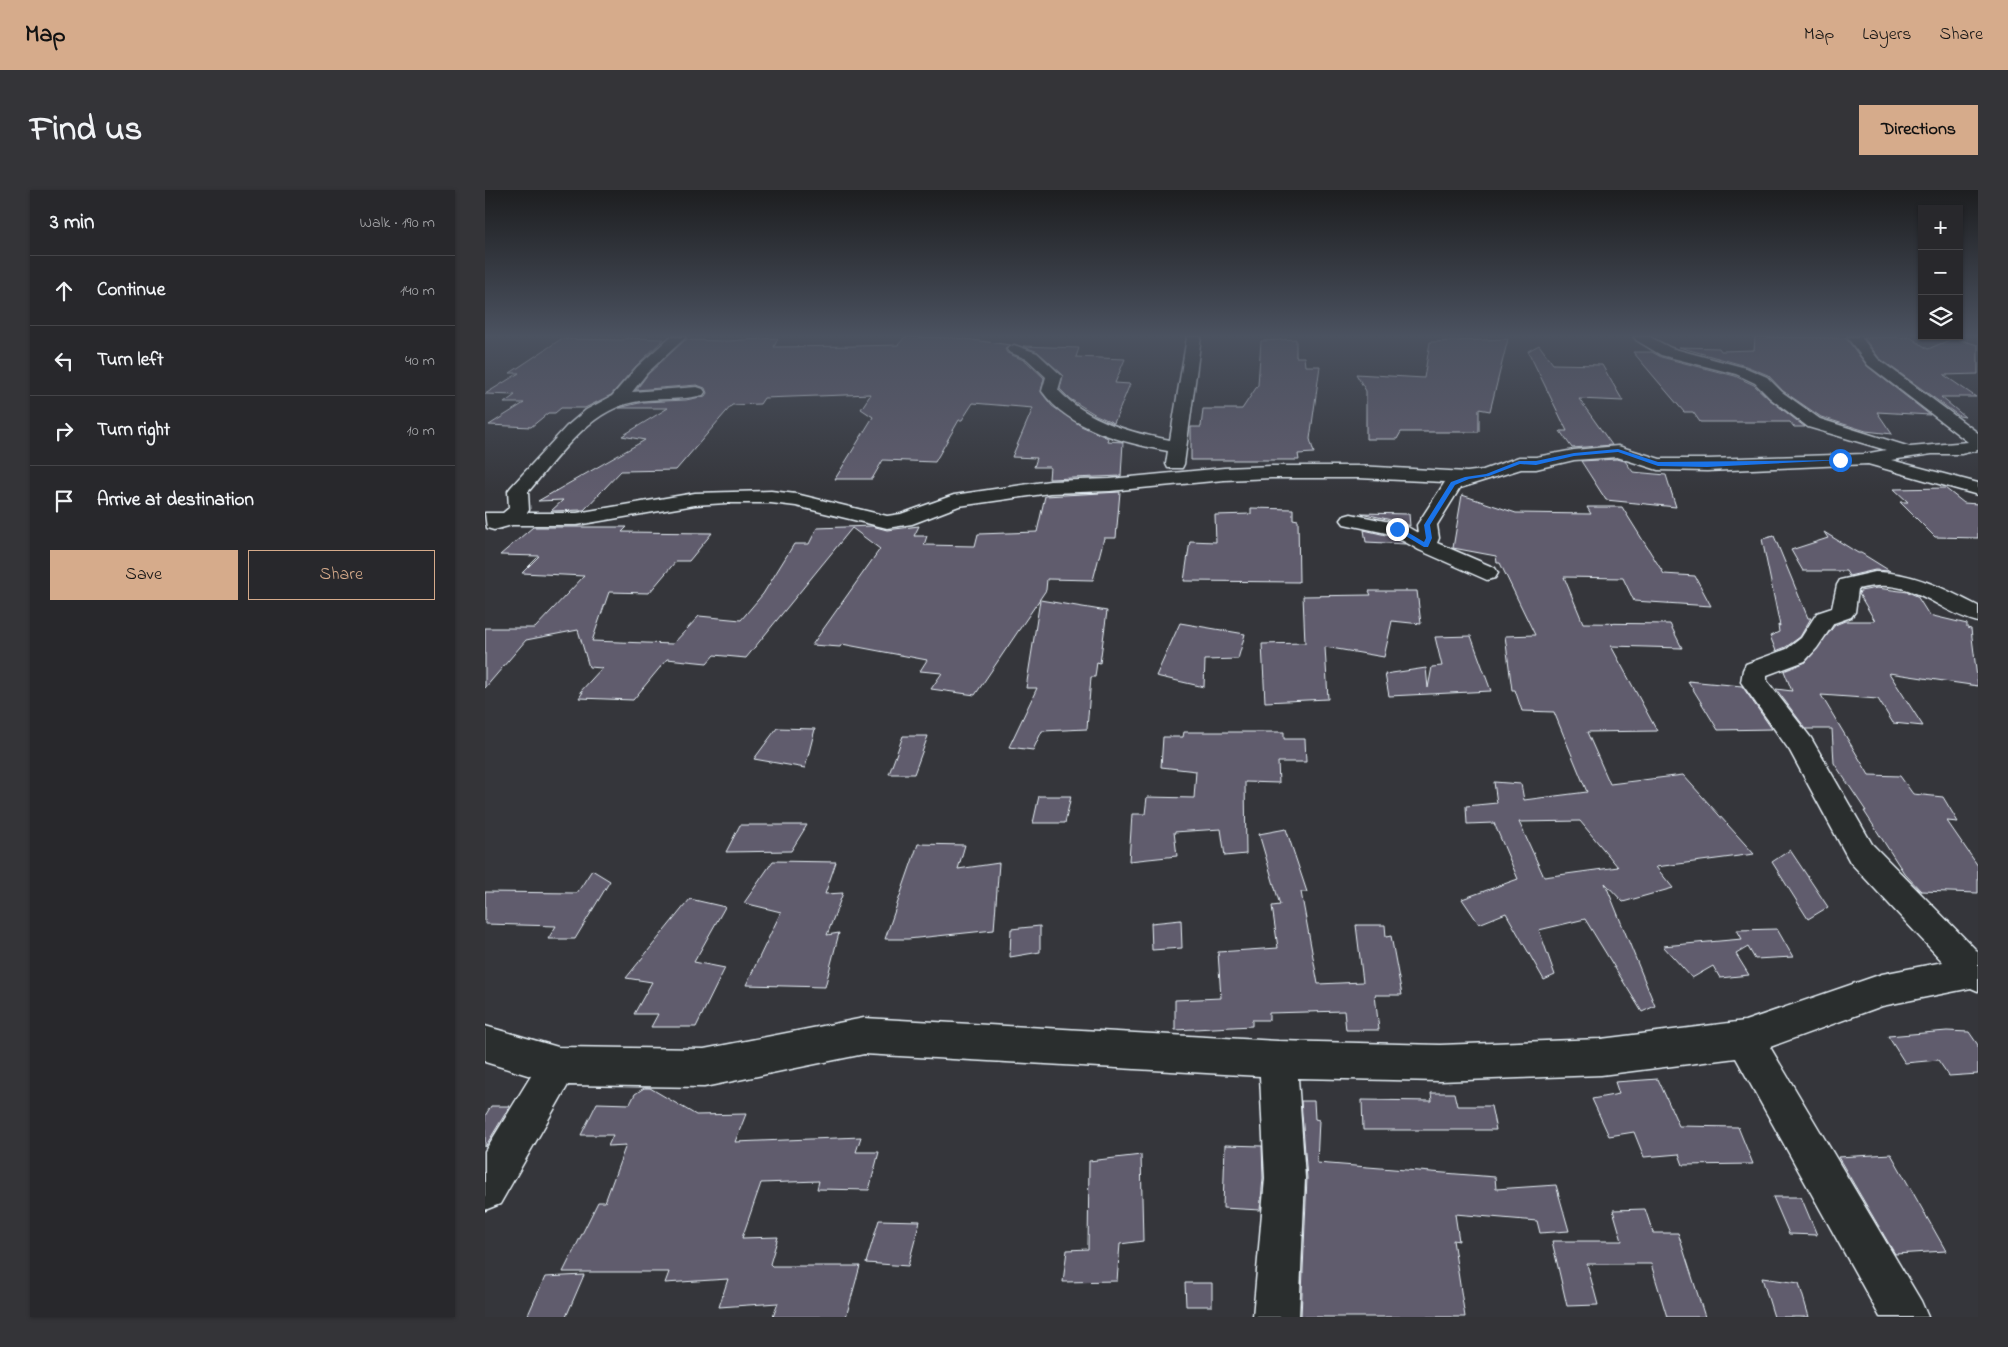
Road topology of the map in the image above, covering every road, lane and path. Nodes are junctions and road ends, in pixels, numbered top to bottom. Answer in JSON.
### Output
{"nodes":[{"id":1,"x":626,"y":390,"type":"edge"},
{"id":2,"x":1050,"y":390,"type":"edge"},
{"id":3,"x":1186,"y":390,"type":"edge"},
{"id":4,"x":1771,"y":390,"type":"edge"},
{"id":5,"x":1908,"y":390,"type":"edge"},
{"id":6,"x":697,"y":392,"type":"dead end"},
{"id":7,"x":598,"y":410,"type":"junction"},
{"id":8,"x":1978,"y":444,"type":"edge"},
{"id":9,"x":1177,"y":447,"type":"junction"},
{"id":10,"x":1911,"y":452,"type":"junction"},
{"id":11,"x":1864,"y":459,"type":"junction"},
{"id":12,"x":1172,"y":478,"type":"junction"},
{"id":13,"x":1467,"y":478,"type":"junction"},
{"id":14,"x":1978,"y":490,"type":"edge"},
{"id":15,"x":485,"y":519,"type":"edge"},
{"id":16,"x":507,"y":520,"type":"junction"},
{"id":17,"x":1351,"y":520,"type":"dead end"},
{"id":18,"x":485,"y":527,"type":"edge"},
{"id":19,"x":1426,"y":546,"type":"junction"},
{"id":20,"x":1487,"y":573,"type":"dead end"},
{"id":21,"x":1978,"y":615,"type":"edge"},
{"id":22,"x":1977,"y":976,"type":"edge"},
{"id":23,"x":1745,"y":1039,"type":"junction"},
{"id":24,"x":485,"y":1044,"type":"edge"},
{"id":25,"x":1278,"y":1059,"type":"junction"},
{"id":26,"x":558,"y":1066,"type":"junction"},
{"id":27,"x":485,"y":1189,"type":"edge"},
{"id":28,"x":1276,"y":1317,"type":"edge"},
{"id":29,"x":1905,"y":1317,"type":"edge"}],
"edges":[{"from":1,"to":7,"type":"street"},
{"from":2,"to":9,"type":"street"},
{"from":3,"to":9,"type":"street"},
{"from":4,"to":10,"type":"street"},
{"from":5,"to":8,"type":"street"},
{"from":6,"to":7,"type":"street"},
{"from":7,"to":16,"type":"street"},
{"from":8,"to":10,"type":"street"},
{"from":9,"to":12,"type":"street"},
{"from":10,"to":11,"type":"street"},
{"from":11,"to":13,"type":"street"},
{"from":11,"to":14,"type":"street"},
{"from":12,"to":13,"type":"street"},
{"from":12,"to":16,"type":"street"},
{"from":13,"to":19,"type":"street"},
{"from":15,"to":16,"type":"street"},
{"from":16,"to":18,"type":"street"},
{"from":17,"to":19,"type":"street"},
{"from":19,"to":20,"type":"street"},
{"from":21,"to":22,"type":"street"},
{"from":22,"to":23,"type":"street"},
{"from":23,"to":25,"type":"street"},
{"from":23,"to":29,"type":"street"},
{"from":24,"to":26,"type":"street"},
{"from":25,"to":26,"type":"street"},
{"from":25,"to":28,"type":"street"},
{"from":26,"to":27,"type":"street"}]}
